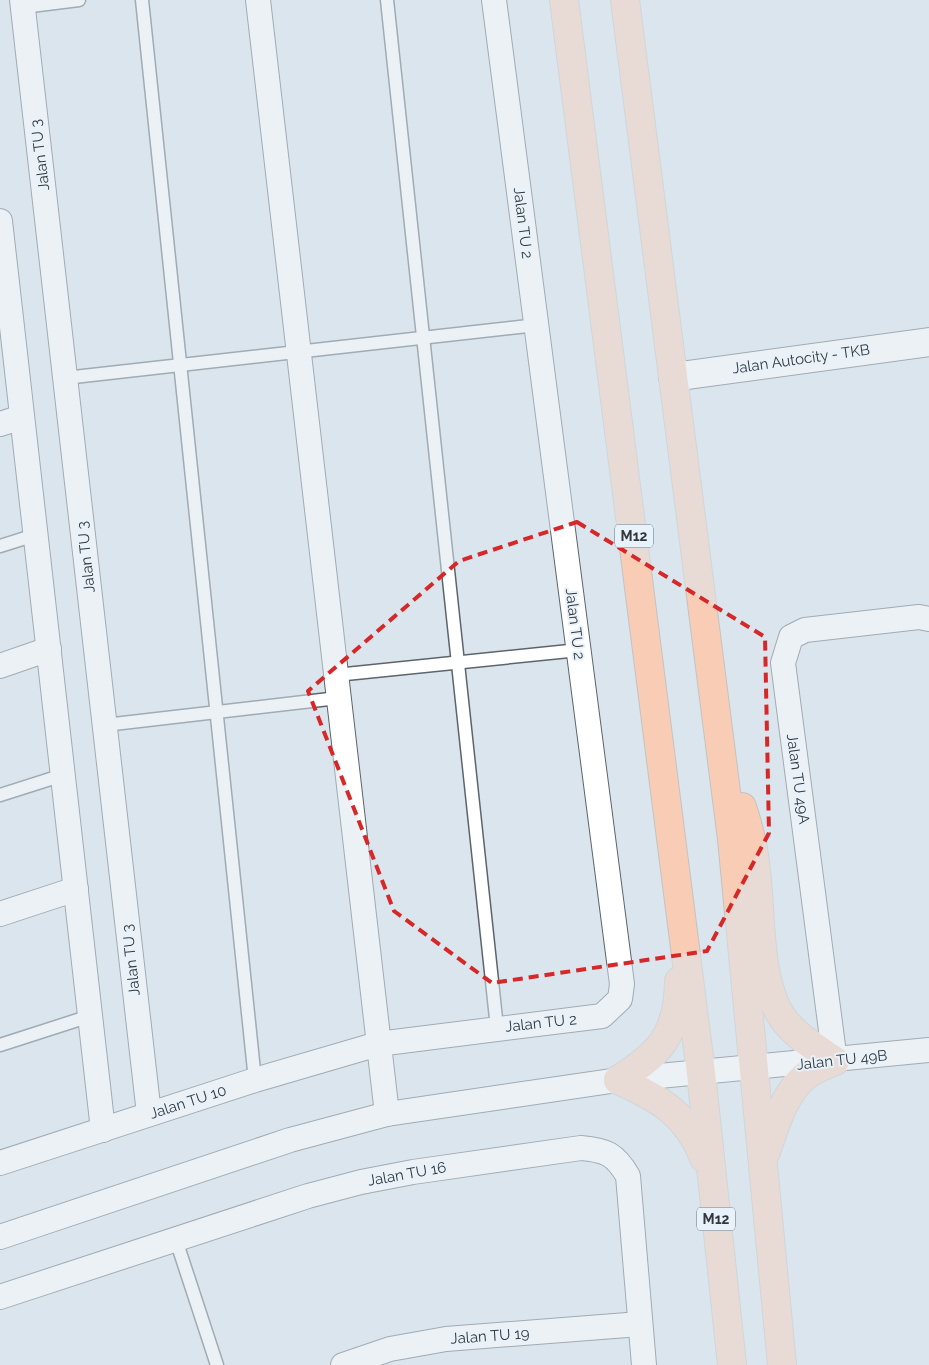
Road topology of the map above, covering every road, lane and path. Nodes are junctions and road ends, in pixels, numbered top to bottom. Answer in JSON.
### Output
{"nodes":[{"id":1,"x":79,"y":0,"type":"edge"},
{"id":2,"x":142,"y":0,"type":"edge"},
{"id":3,"x":258,"y":0,"type":"edge"},
{"id":4,"x":387,"y":0,"type":"edge"},
{"id":5,"x":494,"y":0,"type":"edge"},
{"id":6,"x":564,"y":0,"type":"edge"},
{"id":7,"x":625,"y":0,"type":"edge"},
{"id":8,"x":23,"y":3,"type":"edge"},
{"id":9,"x":0,"y":221,"type":"edge"},
{"id":10,"x":4,"y":298,"type":"edge"},
{"id":11,"x":536,"y":325,"type":"junction"},
{"id":12,"x":423,"y":338,"type":"junction"},
{"id":13,"x":929,"y":342,"type":"edge"},
{"id":14,"x":300,"y":352,"type":"junction"},
{"id":15,"x":180,"y":365,"type":"junction"},
{"id":16,"x":673,"y":377,"type":"junction"},
{"id":17,"x":65,"y":378,"type":"junction"},
{"id":18,"x":22,"y":417,"type":"junction"},
{"id":19,"x":0,"y":424,"type":"edge"},
{"id":20,"x":35,"y":535,"type":"junction"},
{"id":21,"x":0,"y":546,"type":"edge"},
{"id":22,"x":929,"y":619,"type":"edge"},
{"id":23,"x":49,"y":649,"type":"junction"},
{"id":24,"x":579,"y":650,"type":"junction"},
{"id":25,"x":458,"y":663,"type":"junction"},
{"id":26,"x":0,"y":666,"type":"edge"},
{"id":27,"x":336,"y":675,"type":"junction"},
{"id":28,"x":338,"y":698,"type":"junction"},
{"id":29,"x":216,"y":712,"type":"junction"},
{"id":30,"x":105,"y":726,"type":"junction"},
{"id":31,"x":723,"y":767,"type":"junction"},
{"id":32,"x":63,"y":775,"type":"junction"},
{"id":33,"x":0,"y":795,"type":"edge"},
{"id":34,"x":674,"y":863,"type":"junction"},
{"id":35,"x":76,"y":889,"type":"junction"},
{"id":36,"x":0,"y":914,"type":"edge"},
{"id":37,"x":90,"y":1016,"type":"junction"},
{"id":38,"x":498,"y":1028,"type":"junction"},
{"id":39,"x":378,"y":1044,"type":"junction"},
{"id":40,"x":0,"y":1045,"type":"edge"},
{"id":41,"x":929,"y":1050,"type":"edge"},
{"id":42,"x":835,"y":1061,"type":"junction"},
{"id":43,"x":755,"y":1068,"type":"junction"},
{"id":44,"x":700,"y":1073,"type":"junction"},
{"id":45,"x":255,"y":1080,"type":"junction"},
{"id":46,"x":618,"y":1080,"type":"junction"},
{"id":47,"x":149,"y":1114,"type":"junction"},
{"id":48,"x":387,"y":1114,"type":"junction"},
{"id":49,"x":102,"y":1130,"type":"junction"},
{"id":50,"x":763,"y":1160,"type":"junction"},
{"id":51,"x":0,"y":1163,"type":"edge"},
{"id":52,"x":712,"y":1178,"type":"junction"},
{"id":53,"x":0,"y":1237,"type":"edge"},
{"id":54,"x":176,"y":1240,"type":"junction"},
{"id":55,"x":0,"y":1297,"type":"edge"},
{"id":56,"x":640,"y":1324,"type":"junction"},
{"id":57,"x":217,"y":1365,"type":"edge"},
{"id":58,"x":343,"y":1365,"type":"edge"},
{"id":59,"x":644,"y":1365,"type":"edge"},
{"id":60,"x":732,"y":1365,"type":"edge"},
{"id":61,"x":782,"y":1365,"type":"edge"}],
"edges":[{"from":1,"to":8,"type":"lane"},
{"from":2,"to":15,"type":"lane"},
{"from":3,"to":14,"type":"street"},
{"from":4,"to":12,"type":"lane"},
{"from":5,"to":11,"type":"street","name":"Jalan TU 2"},
{"from":6,"to":34,"type":"main road","number":"M12"},
{"from":7,"to":16,"type":"main road"},
{"from":8,"to":17,"type":"street","name":"Jalan TU 3"},
{"from":9,"to":10,"type":"street"},
{"from":10,"to":18,"type":"street"},
{"from":11,"to":12,"type":"lane"},
{"from":11,"to":24,"type":"street","name":"Jalan TU 2"},
{"from":12,"to":14,"type":"lane"},
{"from":12,"to":25,"type":"lane"},
{"from":13,"to":16,"type":"street","name":"Jalan Autocity - TKB"},
{"from":14,"to":15,"type":"lane"},
{"from":14,"to":27,"type":"street"},
{"from":15,"to":17,"type":"lane"},
{"from":15,"to":29,"type":"lane"},
{"from":16,"to":31,"type":"main road"},
{"from":17,"to":30,"type":"street","name":"Jalan TU 3"},
{"from":18,"to":19,"type":"street"},
{"from":18,"to":20,"type":"street"},
{"from":20,"to":21,"type":"lane"},
{"from":20,"to":23,"type":"street"},
{"from":22,"to":42,"type":"street","name":"Jalan TU 49A"},
{"from":23,"to":26,"type":"street"},
{"from":23,"to":32,"type":"street"},
{"from":24,"to":25,"type":"lane"},
{"from":24,"to":38,"type":"street","name":"Jalan TU 2"},
{"from":25,"to":27,"type":"lane"},
{"from":25,"to":38,"type":"lane"},
{"from":27,"to":28,"type":"street"},
{"from":28,"to":29,"type":"lane"},
{"from":28,"to":39,"type":"street"},
{"from":29,"to":30,"type":"lane"},
{"from":29,"to":45,"type":"lane"},
{"from":30,"to":47,"type":"street","name":"Jalan TU 3"},
{"from":31,"to":42,"type":"main road"},
{"from":31,"to":43,"type":"main road"},
{"from":32,"to":33,"type":"lane"},
{"from":32,"to":35,"type":"street"},
{"from":34,"to":44,"type":"main road","number":"M12"},
{"from":34,"to":46,"type":"main road"},
{"from":35,"to":36,"type":"street"},
{"from":35,"to":37,"type":"street"},
{"from":37,"to":40,"type":"lane"},
{"from":37,"to":49,"type":"street"},
{"from":38,"to":39,"type":"street","name":"Jalan TU 2"},
{"from":39,"to":45,"type":"street","name":"Jalan TU 10"},
{"from":39,"to":48,"type":"street"},
{"from":41,"to":42,"type":"street","name":"Jalan TU 49B"},
{"from":42,"to":43,"type":"street","name":"Jalan TU 49B"},
{"from":42,"to":50,"type":"main road"},
{"from":43,"to":44,"type":"street","name":"Jalan TU 49B"},
{"from":43,"to":50,"type":"main road"},
{"from":44,"to":46,"type":"street","name":"Jalan TU 49B"},
{"from":44,"to":52,"type":"main road","number":"M12"},
{"from":45,"to":47,"type":"street","name":"Jalan TU 10"},
{"from":46,"to":48,"type":"street","name":"Jalan TU 49B"},
{"from":46,"to":52,"type":"main road"},
{"from":47,"to":49,"type":"street","name":"Jalan TU 10"},
{"from":48,"to":53,"type":"street","name":"Jalan TU 49B"},
{"from":49,"to":51,"type":"street","name":"Jalan TU 10"},
{"from":50,"to":61,"type":"main road"},
{"from":52,"to":60,"type":"main road","number":"M12"},
{"from":54,"to":55,"type":"street","name":"Jalan TU 16"},
{"from":54,"to":56,"type":"street","name":"Jalan TU 16"},
{"from":54,"to":57,"type":"lane"},
{"from":56,"to":58,"type":"street","name":"Jalan TU 19"},
{"from":56,"to":59,"type":"street","name":"Jalan TU 16"}]}
